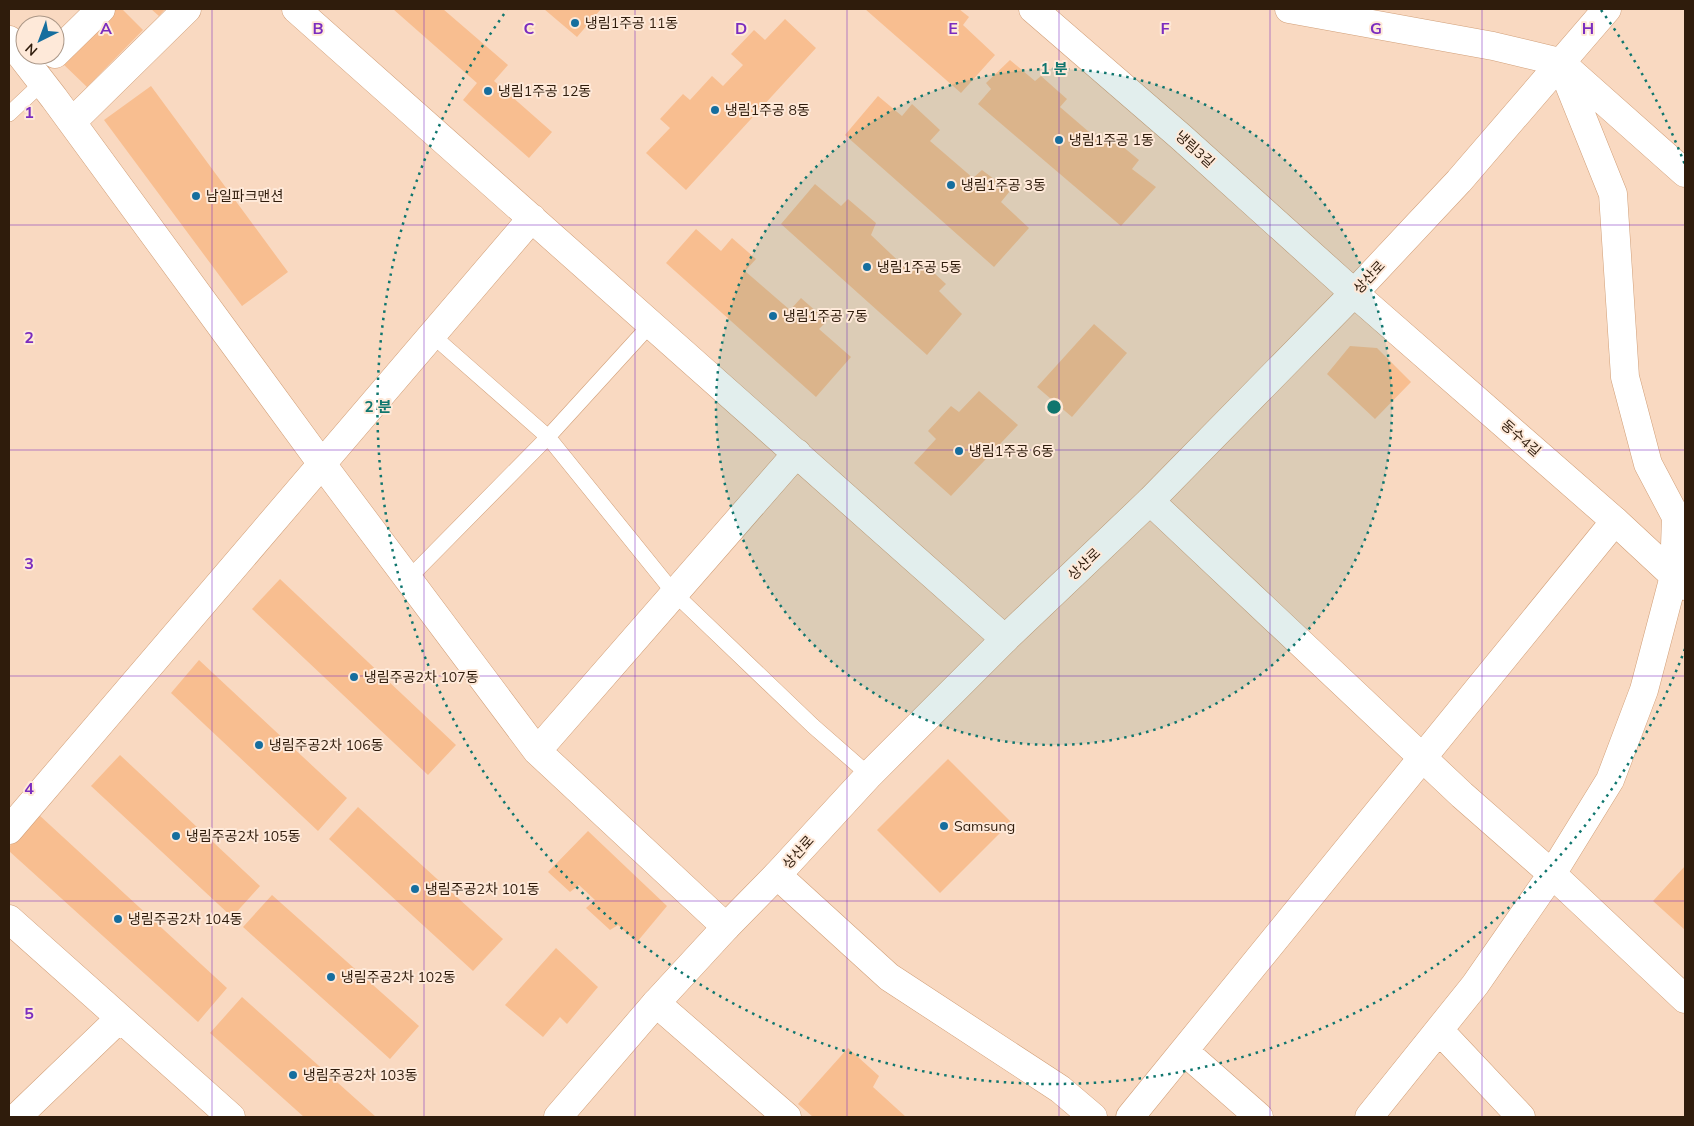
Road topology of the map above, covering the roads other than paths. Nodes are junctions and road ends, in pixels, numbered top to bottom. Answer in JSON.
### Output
{"nodes":[{"id":1,"x":101,"y":9,"type":"edge"},
{"id":2,"x":187,"y":9,"type":"edge"},
{"id":3,"x":296,"y":9,"type":"edge"},
{"id":4,"x":1033,"y":9,"type":"edge"},
{"id":5,"x":1288,"y":9,"type":"edge"},
{"id":6,"x":1607,"y":9,"type":"edge"},
{"id":7,"x":9,"y":40,"type":"edge"},
{"id":8,"x":65,"y":45,"type":"edge"},
{"id":9,"x":1560,"y":62,"type":"junction"},
{"id":10,"x":48,"y":65,"type":"edge"},
{"id":11,"x":38,"y":79,"type":"junction"},
{"id":12,"x":9,"y":114,"type":"edge"},
{"id":13,"x":72,"y":122,"type":"junction"},
{"id":14,"x":1685,"y":174,"type":"edge"},
{"id":15,"x":532,"y":218,"type":"junction"},
{"id":16,"x":1354,"y":293,"type":"junction"},
{"id":17,"x":651,"y":324,"type":"junction"},
{"id":18,"x":432,"y":335,"type":"junction"},
{"id":19,"x":548,"y":437,"type":"junction"},
{"id":20,"x":797,"y":453,"type":"junction"},
{"id":21,"x":322,"y":464,"type":"junction"},
{"id":22,"x":1150,"y":501,"type":"junction"},
{"id":23,"x":1615,"y":521,"type":"junction"},
{"id":24,"x":408,"y":580,"type":"junction"},
{"id":25,"x":1680,"y":581,"type":"edge"},
{"id":26,"x":674,"y":593,"type":"junction"},
{"id":27,"x":1006,"y":639,"type":"junction"},
{"id":28,"x":537,"y":751,"type":"junction"},
{"id":29,"x":1423,"y":758,"type":"junction"},
{"id":30,"x":869,"y":774,"type":"junction"},
{"id":31,"x":9,"y":830,"type":"edge"},
{"id":32,"x":1552,"y":874,"type":"junction"},
{"id":33,"x":777,"y":875,"type":"junction"},
{"id":34,"x":9,"y":920,"type":"edge"},
{"id":35,"x":726,"y":927,"type":"junction"},
{"id":36,"x":1685,"y":999,"type":"edge"},
{"id":37,"x":656,"y":1003,"type":"junction"},
{"id":38,"x":120,"y":1018,"type":"junction"},
{"id":39,"x":1439,"y":1030,"type":"junction"},
{"id":40,"x":1184,"y":1051,"type":"junction"},
{"id":41,"x":17,"y":1117,"type":"edge"},
{"id":42,"x":231,"y":1117,"type":"edge"},
{"id":43,"x":558,"y":1117,"type":"edge"},
{"id":44,"x":787,"y":1117,"type":"edge"},
{"id":45,"x":1093,"y":1117,"type":"edge"},
{"id":46,"x":1130,"y":1117,"type":"edge"},
{"id":47,"x":1259,"y":1117,"type":"edge"},
{"id":48,"x":1369,"y":1117,"type":"edge"},
{"id":49,"x":1521,"y":1117,"type":"edge"}],
"edges":[{"from":1,"to":8,"type":"street"},
{"from":2,"to":13,"type":"street"},
{"from":3,"to":15,"type":"street"},
{"from":4,"to":16,"type":"street","name":"냉림3길"},
{"from":5,"to":9,"type":"street"},
{"from":6,"to":9,"type":"street","name":"상산로"},
{"from":7,"to":11,"type":"street"},
{"from":9,"to":14,"type":"street"},
{"from":9,"to":16,"type":"street","name":"상산로"},
{"from":9,"to":25,"type":"street"},
{"from":10,"to":11,"type":"street"},
{"from":11,"to":12,"type":"lane"},
{"from":11,"to":13,"type":"street"},
{"from":13,"to":21,"type":"street"},
{"from":15,"to":17,"type":"street"},
{"from":15,"to":18,"type":"street"},
{"from":16,"to":22,"type":"street","name":"상산로"},
{"from":16,"to":23,"type":"street","name":"동수4길"},
{"from":17,"to":19,"type":"lane"},
{"from":17,"to":20,"type":"street"},
{"from":18,"to":19,"type":"lane"},
{"from":18,"to":21,"type":"street"},
{"from":19,"to":24,"type":"lane"},
{"from":19,"to":26,"type":"lane"},
{"from":20,"to":26,"type":"street"},
{"from":20,"to":27,"type":"street"},
{"from":21,"to":24,"type":"street"},
{"from":21,"to":31,"type":"street"},
{"from":22,"to":27,"type":"street","name":"상산로"},
{"from":22,"to":29,"type":"street"},
{"from":23,"to":25,"type":"street","name":"동수4길"},
{"from":23,"to":29,"type":"street"},
{"from":24,"to":28,"type":"street"},
{"from":25,"to":32,"type":"street"},
{"from":26,"to":28,"type":"street"},
{"from":26,"to":30,"type":"lane"},
{"from":27,"to":30,"type":"street","name":"상산로"},
{"from":28,"to":35,"type":"street"},
{"from":29,"to":32,"type":"street"},
{"from":29,"to":40,"type":"street"},
{"from":30,"to":33,"type":"street","name":"상산로"},
{"from":32,"to":36,"type":"street"},
{"from":32,"to":39,"type":"street"},
{"from":33,"to":35,"type":"street","name":"상산로"},
{"from":33,"to":45,"type":"street"},
{"from":34,"to":38,"type":"street"},
{"from":35,"to":37,"type":"street","name":"상산로"},
{"from":37,"to":43,"type":"street","name":"상산로"},
{"from":37,"to":44,"type":"street"},
{"from":38,"to":41,"type":"street"},
{"from":38,"to":42,"type":"street"},
{"from":39,"to":48,"type":"street"},
{"from":39,"to":49,"type":"street"},
{"from":40,"to":46,"type":"street"},
{"from":40,"to":47,"type":"street"}]}
